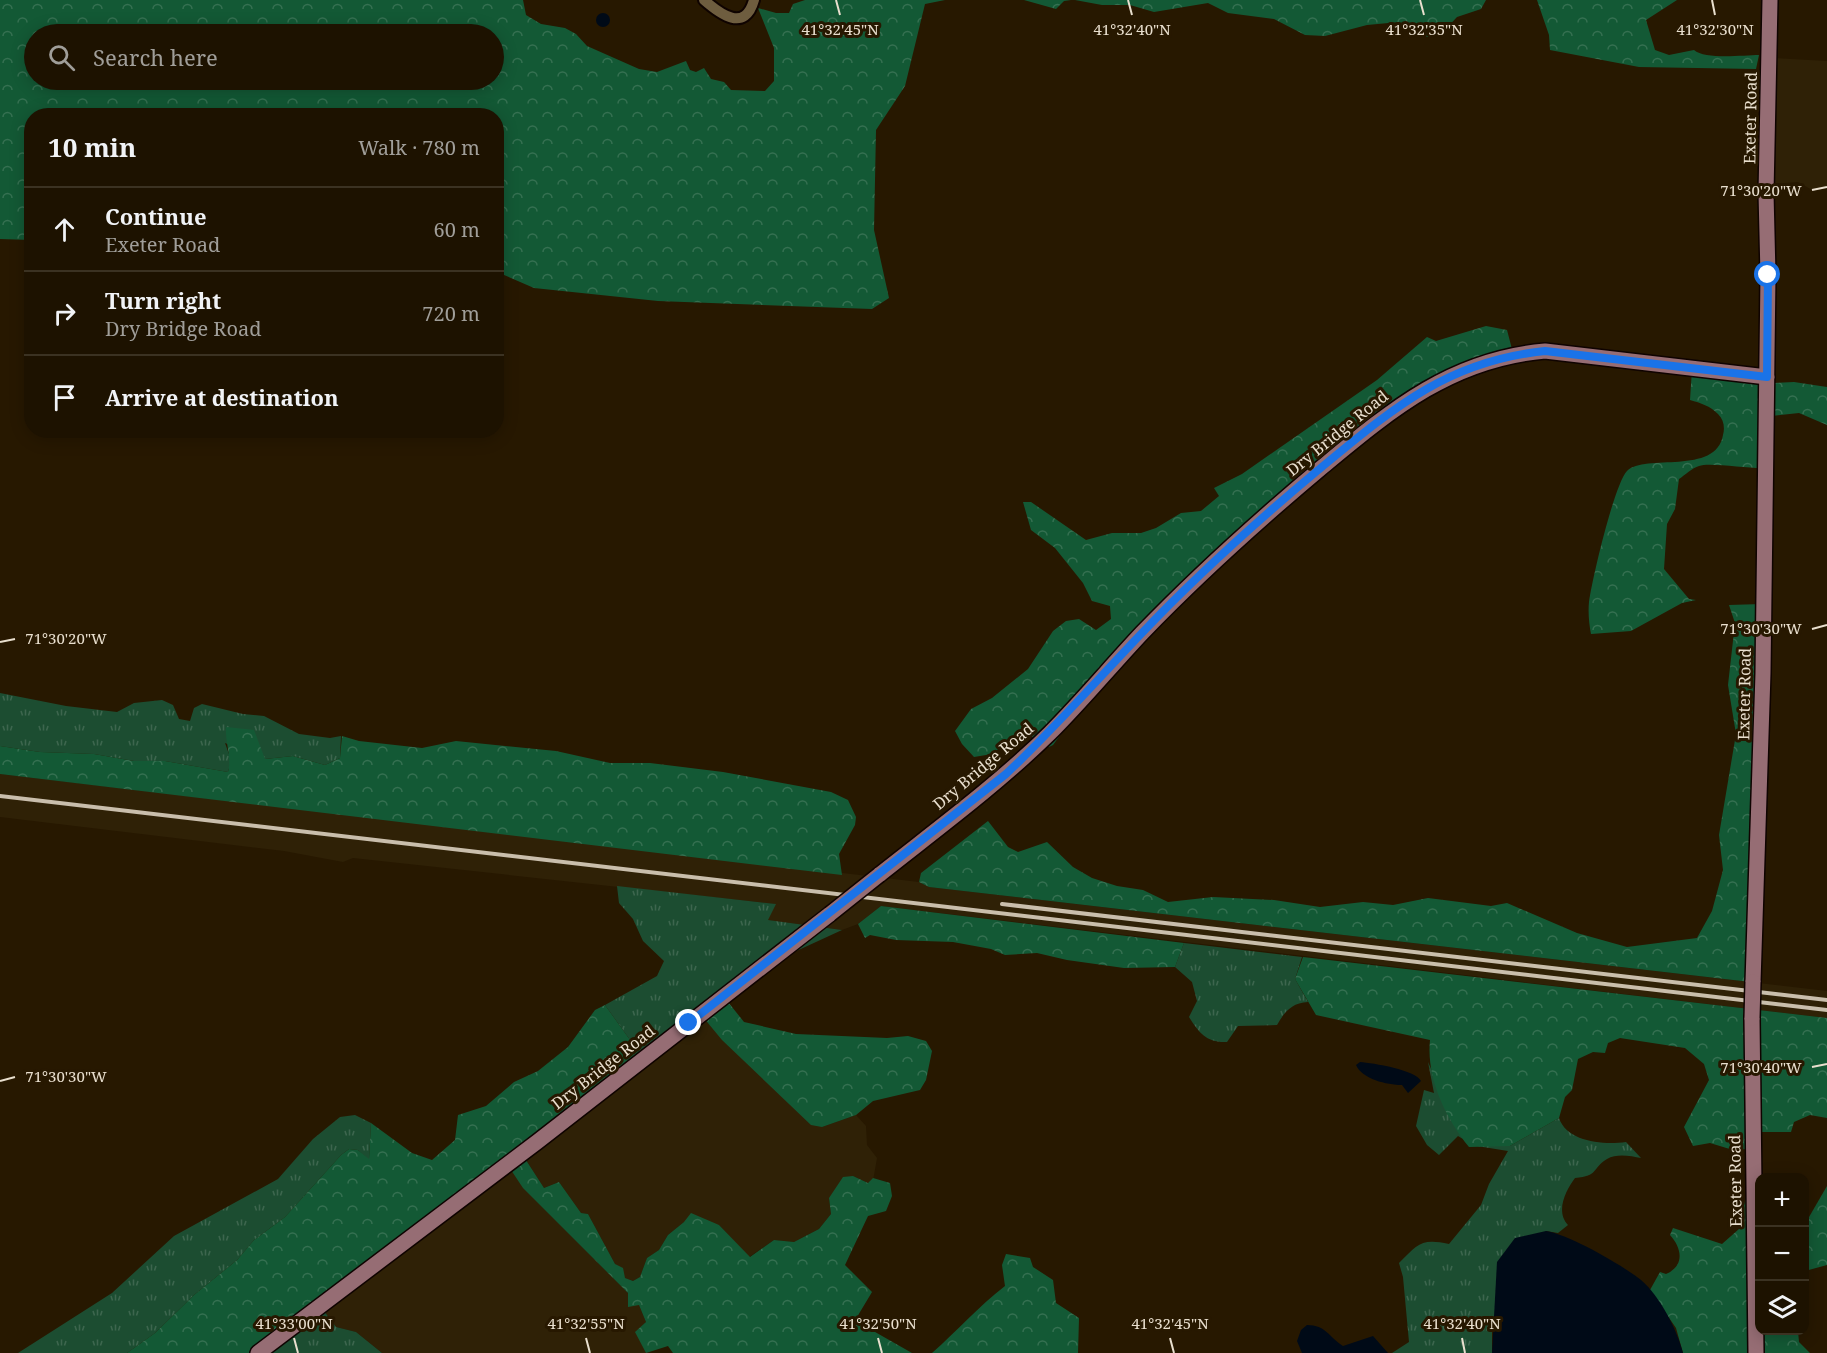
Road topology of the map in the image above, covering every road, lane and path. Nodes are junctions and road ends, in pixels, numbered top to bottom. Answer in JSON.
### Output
{"nodes":[{"id":1,"x":704,"y":0,"type":"edge"},
{"id":2,"x":754,"y":0,"type":"edge"},
{"id":3,"x":1770,"y":0,"type":"edge"},
{"id":4,"x":1767,"y":377,"type":"junction"},
{"id":5,"x":258,"y":1353,"type":"edge"},
{"id":6,"x":1756,"y":1353,"type":"edge"}],
"edges":[{"from":1,"to":2,"type":"street"},
{"from":3,"to":4,"type":"street","name":"Exeter Road"},
{"from":4,"to":5,"type":"street","name":"Dry Bridge Road","bridge":true},
{"from":4,"to":6,"type":"street","name":"Exeter Road","bridge":true}]}
